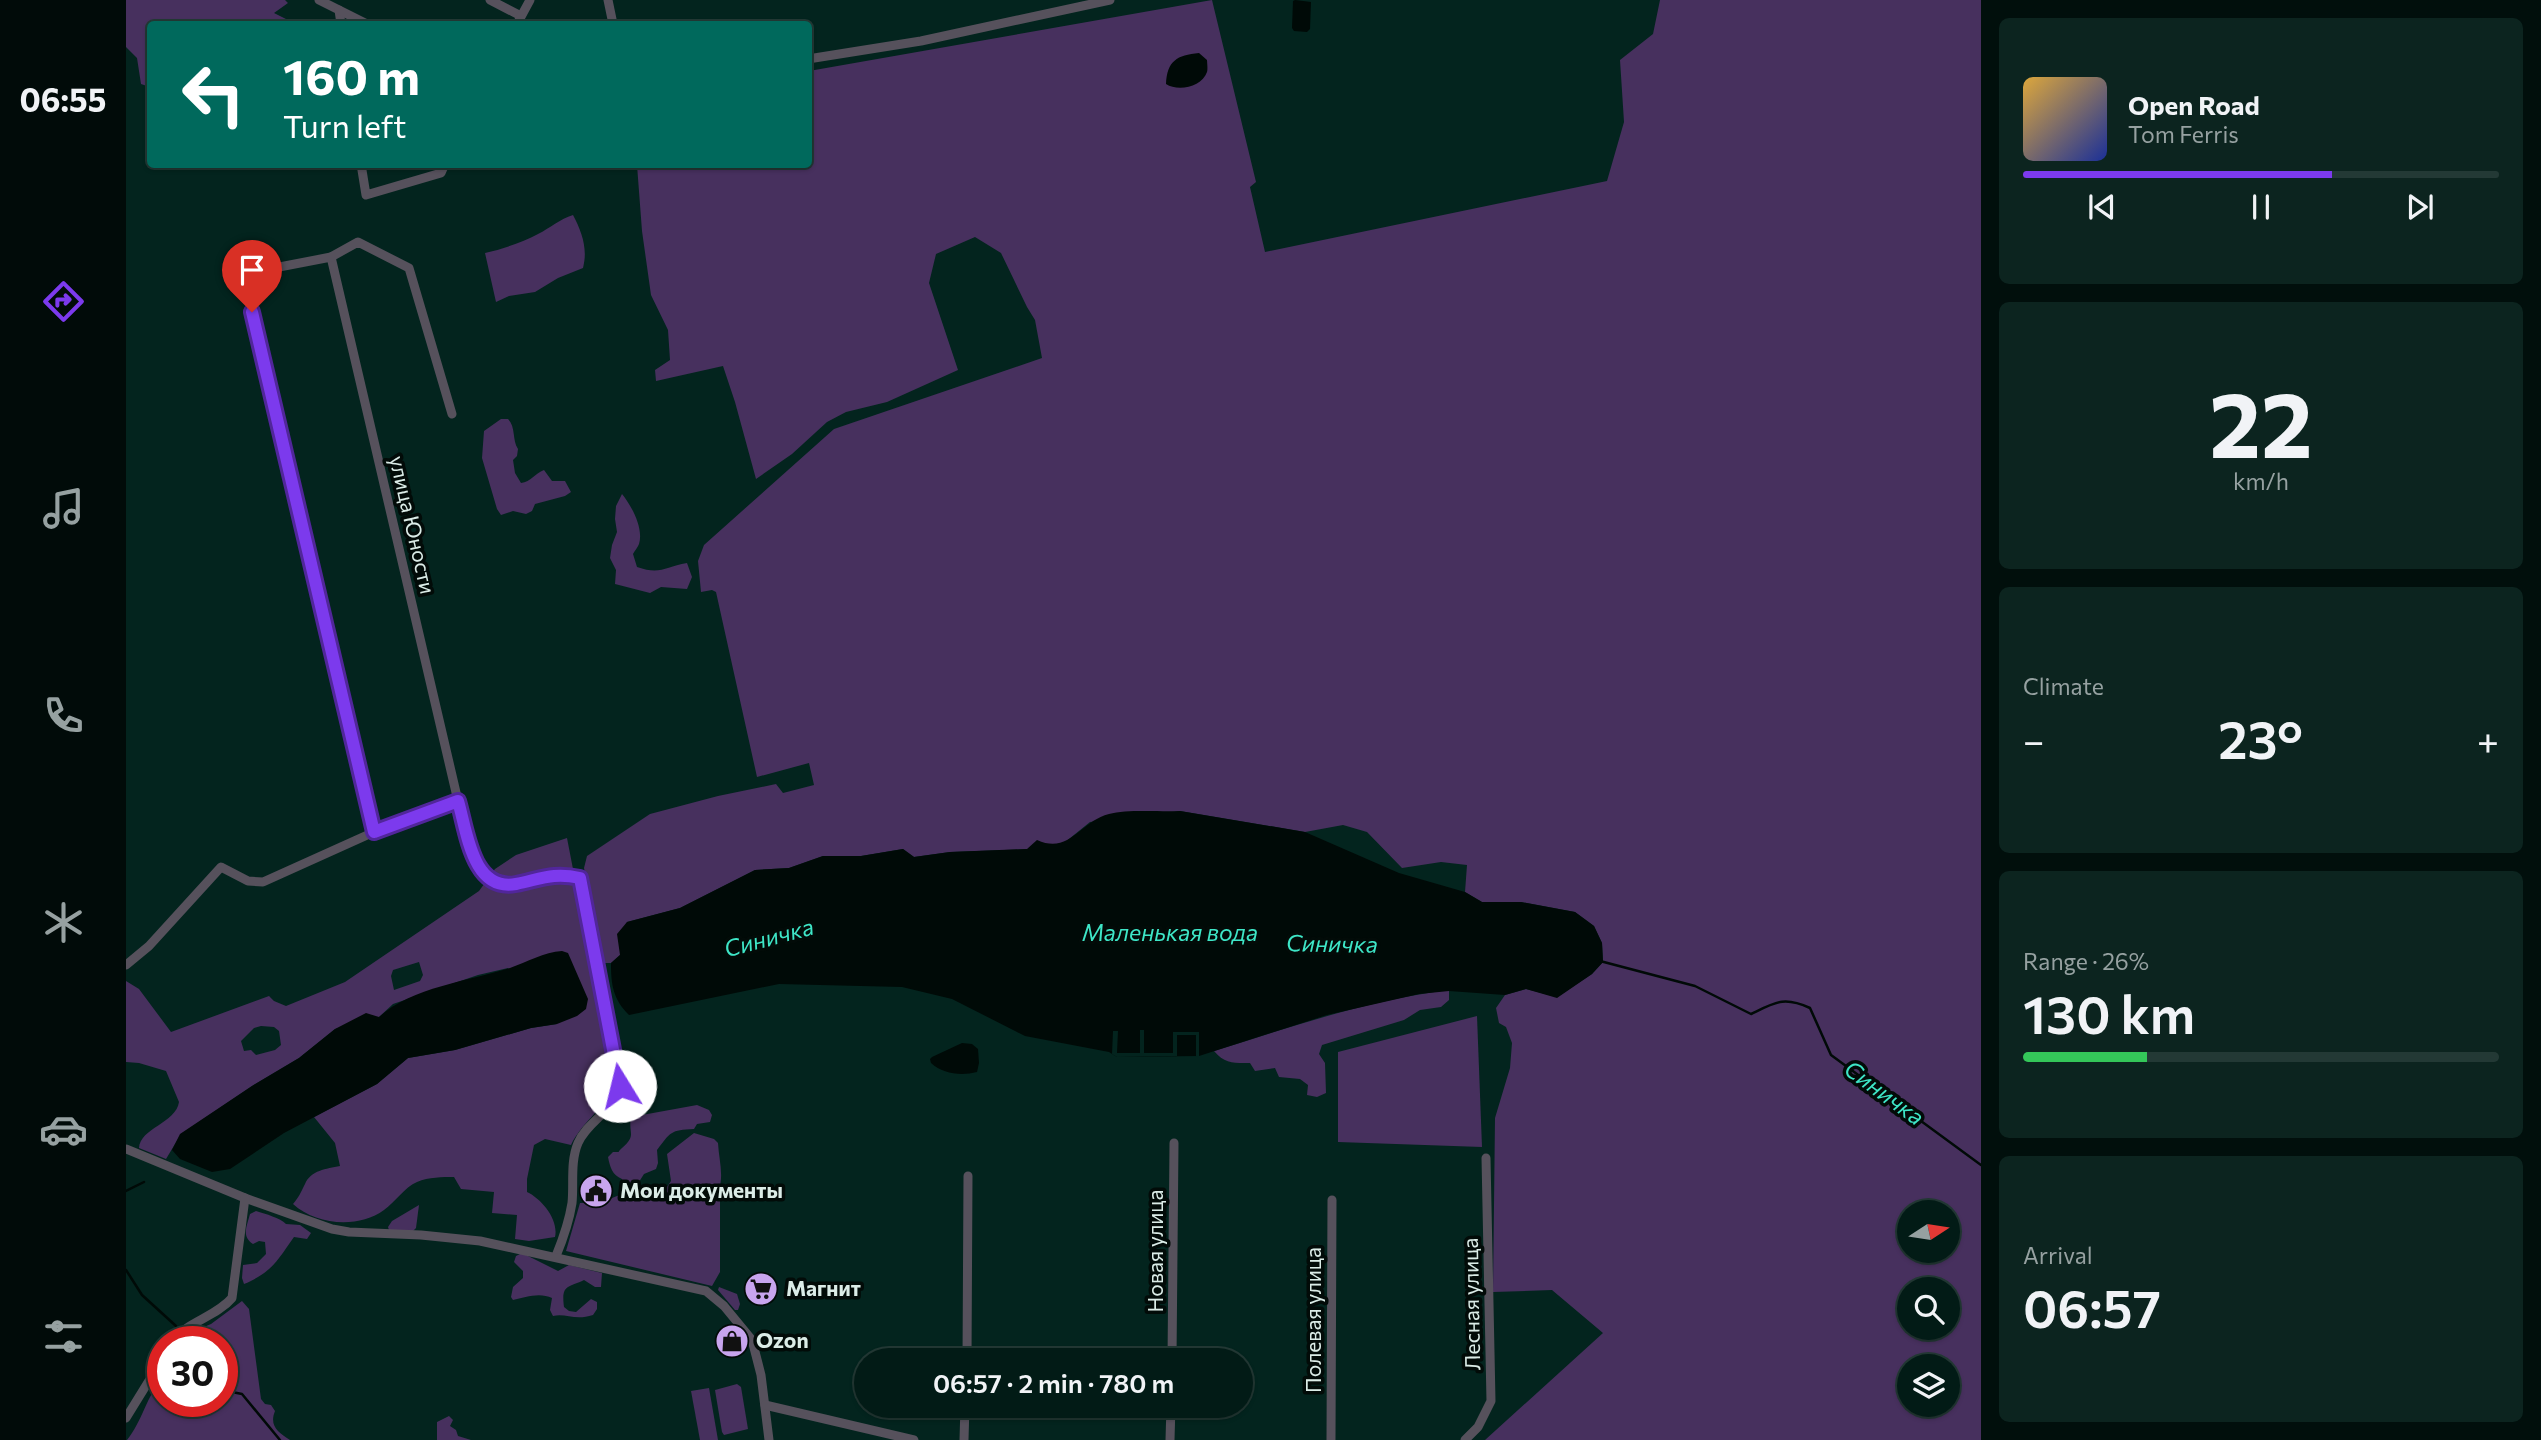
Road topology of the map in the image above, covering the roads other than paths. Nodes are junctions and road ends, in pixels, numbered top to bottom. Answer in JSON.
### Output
{"nodes":[{"id":1,"x":319,"y":0,"type":"edge"},
{"id":2,"x":490,"y":0,"type":"edge"},
{"id":3,"x":530,"y":0,"type":"edge"},
{"id":4,"x":608,"y":0,"type":"edge"},
{"id":5,"x":1110,"y":0,"type":"edge"},
{"id":6,"x":339,"y":10,"type":"junction"},
{"id":7,"x":519,"y":20,"type":"edge"},
{"id":8,"x":341,"y":21,"type":"edge"},
{"id":9,"x":361,"y":21,"type":"edge"},
{"id":10,"x":612,"y":21,"type":"edge"},
{"id":11,"x":812,"y":58,"type":"edge"},
{"id":12,"x":362,"y":168,"type":"edge"},
{"id":13,"x":443,"y":168,"type":"edge"},
{"id":14,"x":331,"y":257,"type":"junction"},
{"id":15,"x":452,"y":414,"type":"dead end"},
{"id":16,"x":458,"y":801,"type":"junction"},
{"id":17,"x":374,"y":832,"type":"junction"},
{"id":18,"x":126,"y":965,"type":"edge"},
{"id":19,"x":1174,"y":1143,"type":"dead end"},
{"id":20,"x":126,"y":1149,"type":"edge"},
{"id":21,"x":1486,"y":1158,"type":"dead end"},
{"id":22,"x":968,"y":1176,"type":"dead end"},
{"id":23,"x":245,"y":1198,"type":"junction"},
{"id":24,"x":1332,"y":1200,"type":"dead end"},
{"id":25,"x":556,"y":1256,"type":"junction"},
{"id":26,"x":193,"y":1326,"type":"edge"},
{"id":27,"x":967,"y":1348,"type":"edge"},
{"id":28,"x":1172,"y":1348,"type":"edge"},
{"id":29,"x":147,"y":1384,"type":"edge"},
{"id":30,"x":765,"y":1405,"type":"junction"},
{"id":31,"x":126,"y":1418,"type":"edge"},
{"id":32,"x":965,"y":1418,"type":"edge"},
{"id":33,"x":1171,"y":1418,"type":"edge"},
{"id":34,"x":769,"y":1440,"type":"edge"},
{"id":35,"x":914,"y":1440,"type":"edge"},
{"id":36,"x":964,"y":1440,"type":"edge"},
{"id":37,"x":1170,"y":1440,"type":"edge"},
{"id":38,"x":1331,"y":1440,"type":"edge"},
{"id":39,"x":1465,"y":1440,"type":"edge"}],
"edges":[{"from":1,"to":6,"type":"street"},
{"from":2,"to":7,"type":"street"},
{"from":3,"to":7,"type":"street"},
{"from":4,"to":10,"type":"street"},
{"from":5,"to":11,"type":"street"},
{"from":6,"to":8,"type":"street"},
{"from":6,"to":9,"type":"street"},
{"from":12,"to":13,"type":"street"},
{"from":14,"to":15,"type":"street"},
{"from":14,"to":16,"type":"street","name":"улица Юности"},
{"from":14,"to":17,"type":"street"},
{"from":16,"to":17,"type":"street"},
{"from":16,"to":25,"type":"street","name":"улица Юности"},
{"from":17,"to":18,"type":"street"},
{"from":19,"to":28,"type":"street","name":"Новая улица"},
{"from":20,"to":23,"type":"street"},
{"from":21,"to":39,"type":"street","name":"Лесная улица"},
{"from":22,"to":27,"type":"street"},
{"from":23,"to":25,"type":"street"},
{"from":23,"to":26,"type":"street"},
{"from":24,"to":38,"type":"street","name":"Полевая улица"},
{"from":25,"to":30,"type":"street"},
{"from":29,"to":31,"type":"street"},
{"from":30,"to":34,"type":"street"},
{"from":30,"to":35,"type":"street"},
{"from":32,"to":36,"type":"street"},
{"from":33,"to":37,"type":"street"}]}
